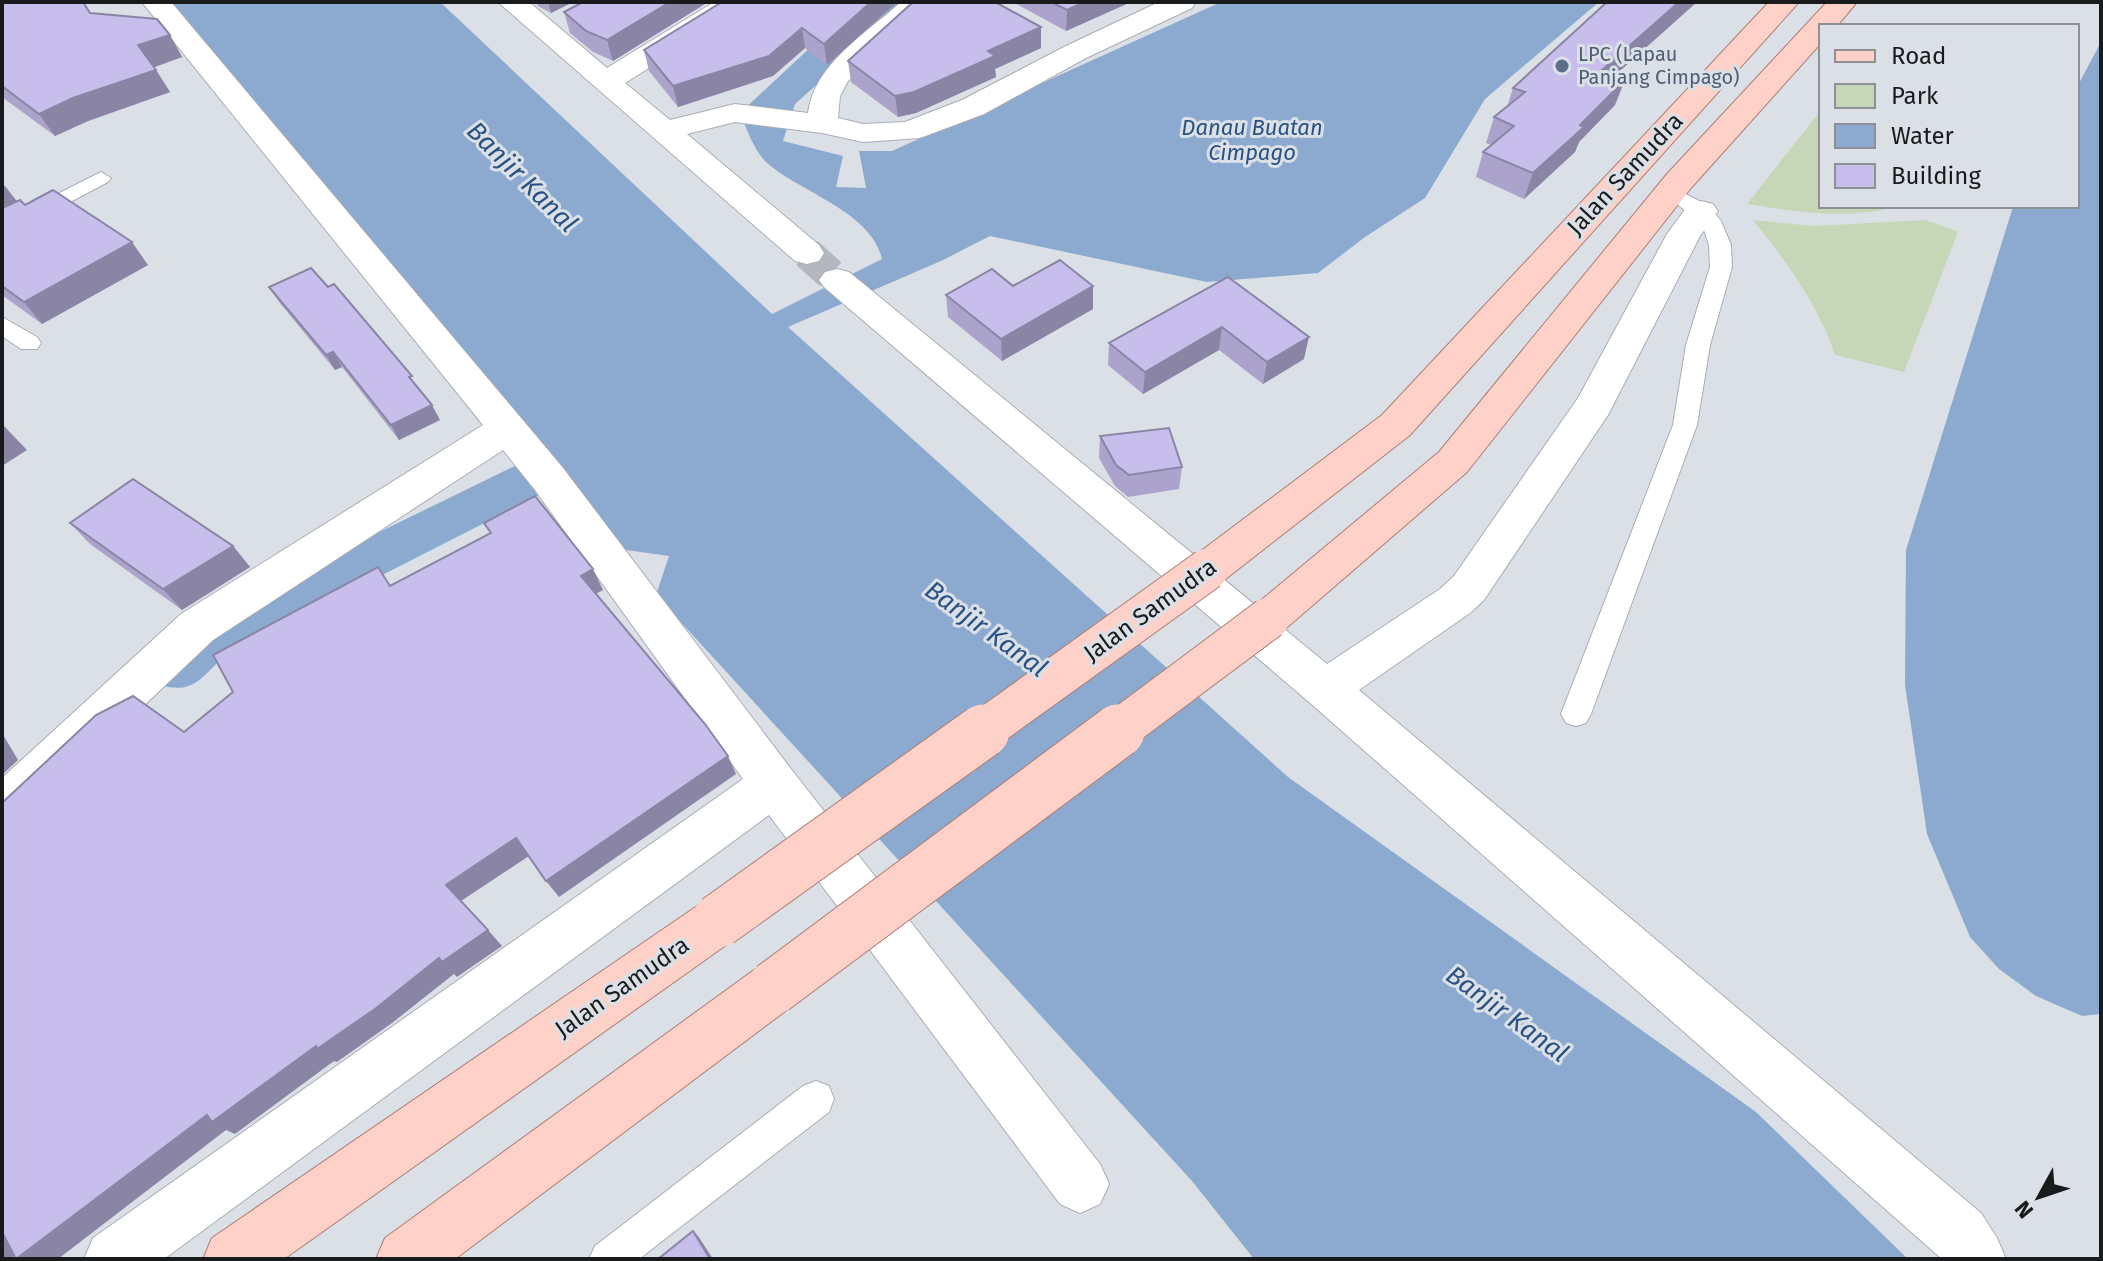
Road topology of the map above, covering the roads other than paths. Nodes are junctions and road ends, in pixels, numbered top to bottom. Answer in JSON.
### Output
{"nodes":[{"id":1,"x":156,"y":2,"type":"edge"},
{"id":2,"x":512,"y":2,"type":"edge"},
{"id":3,"x":734,"y":2,"type":"edge"},
{"id":4,"x":918,"y":2,"type":"edge"},
{"id":5,"x":1182,"y":2,"type":"edge"},
{"id":6,"x":1785,"y":2,"type":"edge"},
{"id":7,"x":1843,"y":2,"type":"edge"},
{"id":8,"x":1825,"y":24,"type":"edge"},
{"id":9,"x":1819,"y":31,"type":"edge"},
{"id":10,"x":605,"y":82,"type":"junction"},
{"id":11,"x":813,"y":123,"type":"junction"},
{"id":12,"x":663,"y":131,"type":"junction"},
{"id":13,"x":101,"y":178,"type":"dead end"},
{"id":14,"x":1679,"y":200,"type":"junction"},
{"id":15,"x":2,"y":231,"type":"edge"},
{"id":16,"x":807,"y":253,"type":"tunnel mouth"},
{"id":17,"x":849,"y":289,"type":"tunnel mouth"},
{"id":18,"x":2,"y":325,"type":"edge"},
{"id":19,"x":29,"y":343,"type":"dead end"},
{"id":20,"x":511,"y":435,"type":"junction"},
{"id":21,"x":1325,"y":689,"type":"junction"},
{"id":22,"x":1576,"y":714,"type":"dead end"},
{"id":23,"x":774,"y":784,"type":"junction"},
{"id":24,"x":2,"y":809,"type":"edge"},
{"id":25,"x":816,"y":1099,"type":"dead end"},
{"id":26,"x":1080,"y":1184,"type":"dead end"},
{"id":27,"x":114,"y":1259,"type":"edge"},
{"id":28,"x":233,"y":1259,"type":"edge"},
{"id":29,"x":406,"y":1259,"type":"edge"},
{"id":30,"x":608,"y":1259,"type":"edge"},
{"id":31,"x":1976,"y":1259,"type":"edge"}],
"edges":[{"from":1,"to":20,"type":"street"},
{"from":2,"to":10,"type":"street"},
{"from":3,"to":10,"type":"street"},
{"from":4,"to":11,"type":"street"},
{"from":5,"to":11,"type":"street"},
{"from":6,"to":28,"type":"main road","name":"Jalan Samudra","bridge":true},
{"from":7,"to":8,"type":"main road","name":"Jalan Samudra"},
{"from":9,"to":14,"type":"main road","name":"Jalan Samudra"},
{"from":10,"to":12,"type":"street"},
{"from":11,"to":12,"type":"street"},
{"from":12,"to":16,"type":"street"},
{"from":13,"to":15,"type":"lane"},
{"from":14,"to":21,"type":"street"},
{"from":14,"to":22,"type":"lane"},
{"from":14,"to":29,"type":"main road","name":"Jalan Samudra","bridge":true},
{"from":17,"to":21,"type":"street"},
{"from":18,"to":19,"type":"lane"},
{"from":20,"to":23,"type":"street"},
{"from":20,"to":24,"type":"street"},
{"from":21,"to":31,"type":"street"},
{"from":23,"to":26,"type":"street"},
{"from":23,"to":27,"type":"street"},
{"from":25,"to":30,"type":"lane"}]}
